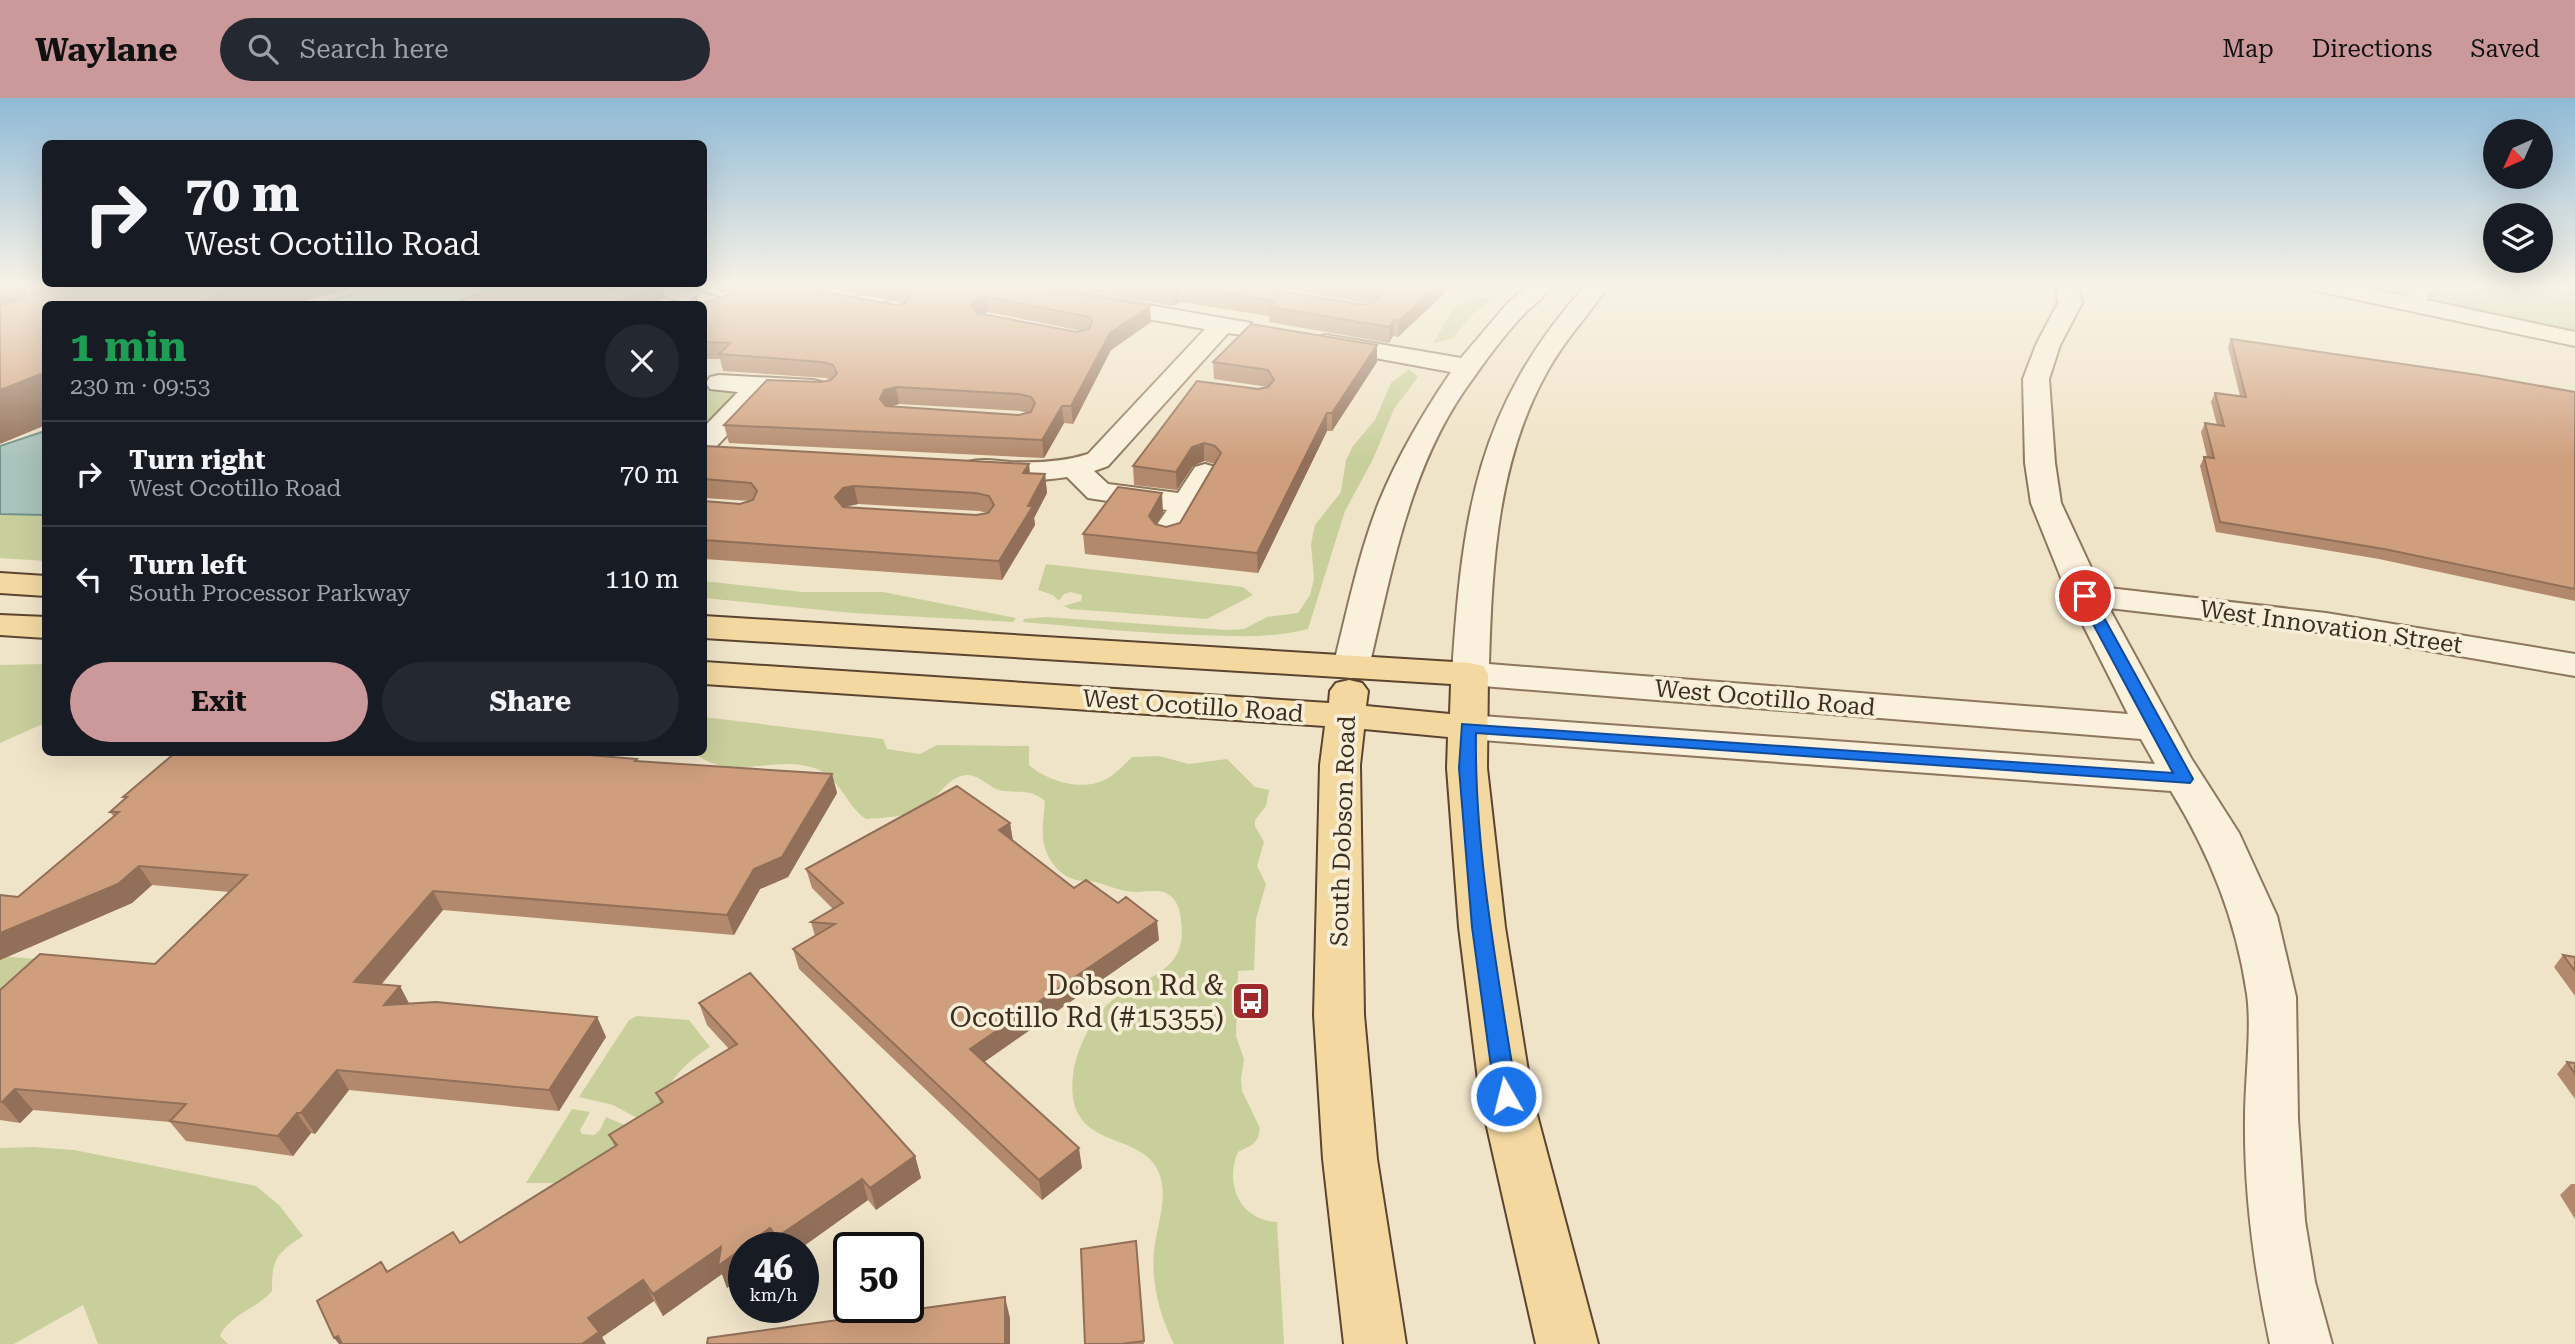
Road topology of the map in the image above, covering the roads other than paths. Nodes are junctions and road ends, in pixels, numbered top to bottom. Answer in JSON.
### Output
{"nodes":[{"id":1,"x":1210,"y":343,"type":"edge"},
{"id":2,"x":1335,"y":343,"type":"edge"},
{"id":3,"x":1488,"y":343,"type":"edge"},
{"id":4,"x":1554,"y":343,"type":"edge"},
{"id":5,"x":2049,"y":343,"type":"edge"},
{"id":6,"x":1469,"y":367,"type":"junction"},
{"id":7,"x":719,"y":383,"type":"dead end"},
{"id":8,"x":760,"y":385,"type":"junction"},
{"id":9,"x":825,"y":389,"type":"edge"},
{"id":10,"x":710,"y":454,"type":"edge"},
{"id":11,"x":948,"y":467,"type":"edge"},
{"id":12,"x":1076,"y":469,"type":"junction"},
{"id":13,"x":1205,"y":473,"type":"dead end"},
{"id":14,"x":1185,"y":503,"type":"junction"},
{"id":15,"x":1167,"y":534,"type":"edge"},
{"id":16,"x":0,"y":583,"type":"edge"},
{"id":17,"x":42,"y":586,"type":"edge"},
{"id":18,"x":2085,"y":596,"type":"junction"},
{"id":19,"x":0,"y":625,"type":"edge"},
{"id":20,"x":707,"y":626,"type":"edge"},
{"id":21,"x":42,"y":628,"type":"edge"},
{"id":22,"x":2575,"y":665,"type":"edge"},
{"id":23,"x":1350,"y":667,"type":"junction"},
{"id":24,"x":707,"y":673,"type":"edge"},
{"id":25,"x":1470,"y":674,"type":"junction"},
{"id":26,"x":1347,"y":716,"type":"junction"},
{"id":27,"x":1468,"y":727,"type":"junction"},
{"id":28,"x":2155,"y":728,"type":"junction"},
{"id":29,"x":2184,"y":779,"type":"junction"},
{"id":30,"x":1375,"y":1344,"type":"edge"},
{"id":31,"x":1567,"y":1344,"type":"edge"},
{"id":32,"x":2301,"y":1344,"type":"edge"}],
"edges":[{"from":1,"to":12,"type":"street"},
{"from":2,"to":6,"type":"street"},
{"from":3,"to":6,"type":"street","name":"South Dobson Road"},
{"from":4,"to":25,"type":"street"},
{"from":5,"to":18,"type":"street"},
{"from":6,"to":23,"type":"street","name":"South Dobson Road"},
{"from":7,"to":8,"type":"street"},
{"from":8,"to":9,"type":"street"},
{"from":8,"to":10,"type":"street"},
{"from":11,"to":12,"type":"street"},
{"from":12,"to":14,"type":"street"},
{"from":13,"to":14,"type":"street"},
{"from":14,"to":15,"type":"street"},
{"from":16,"to":17,"type":"main road"},
{"from":18,"to":22,"type":"street","name":"West Innovation Street"},
{"from":18,"to":28,"type":"street"},
{"from":19,"to":21,"type":"main road"},
{"from":20,"to":23,"type":"main road","name":"West Ocotillo Road"},
{"from":23,"to":25,"type":"main road","name":"West Ocotillo Road"},
{"from":23,"to":26,"type":"main road","name":"South Dobson Road"},
{"from":24,"to":26,"type":"main road","name":"West Ocotillo Road"},
{"from":25,"to":27,"type":"main road"},
{"from":25,"to":28,"type":"street","name":"West Ocotillo Road"},
{"from":26,"to":27,"type":"main road","name":"West Ocotillo Road"},
{"from":26,"to":30,"type":"main road","name":"South Dobson Road"},
{"from":27,"to":29,"type":"street","name":"West Ocotillo Road"},
{"from":27,"to":31,"type":"main road"},
{"from":28,"to":29,"type":"street"},
{"from":29,"to":32,"type":"street"}]}
